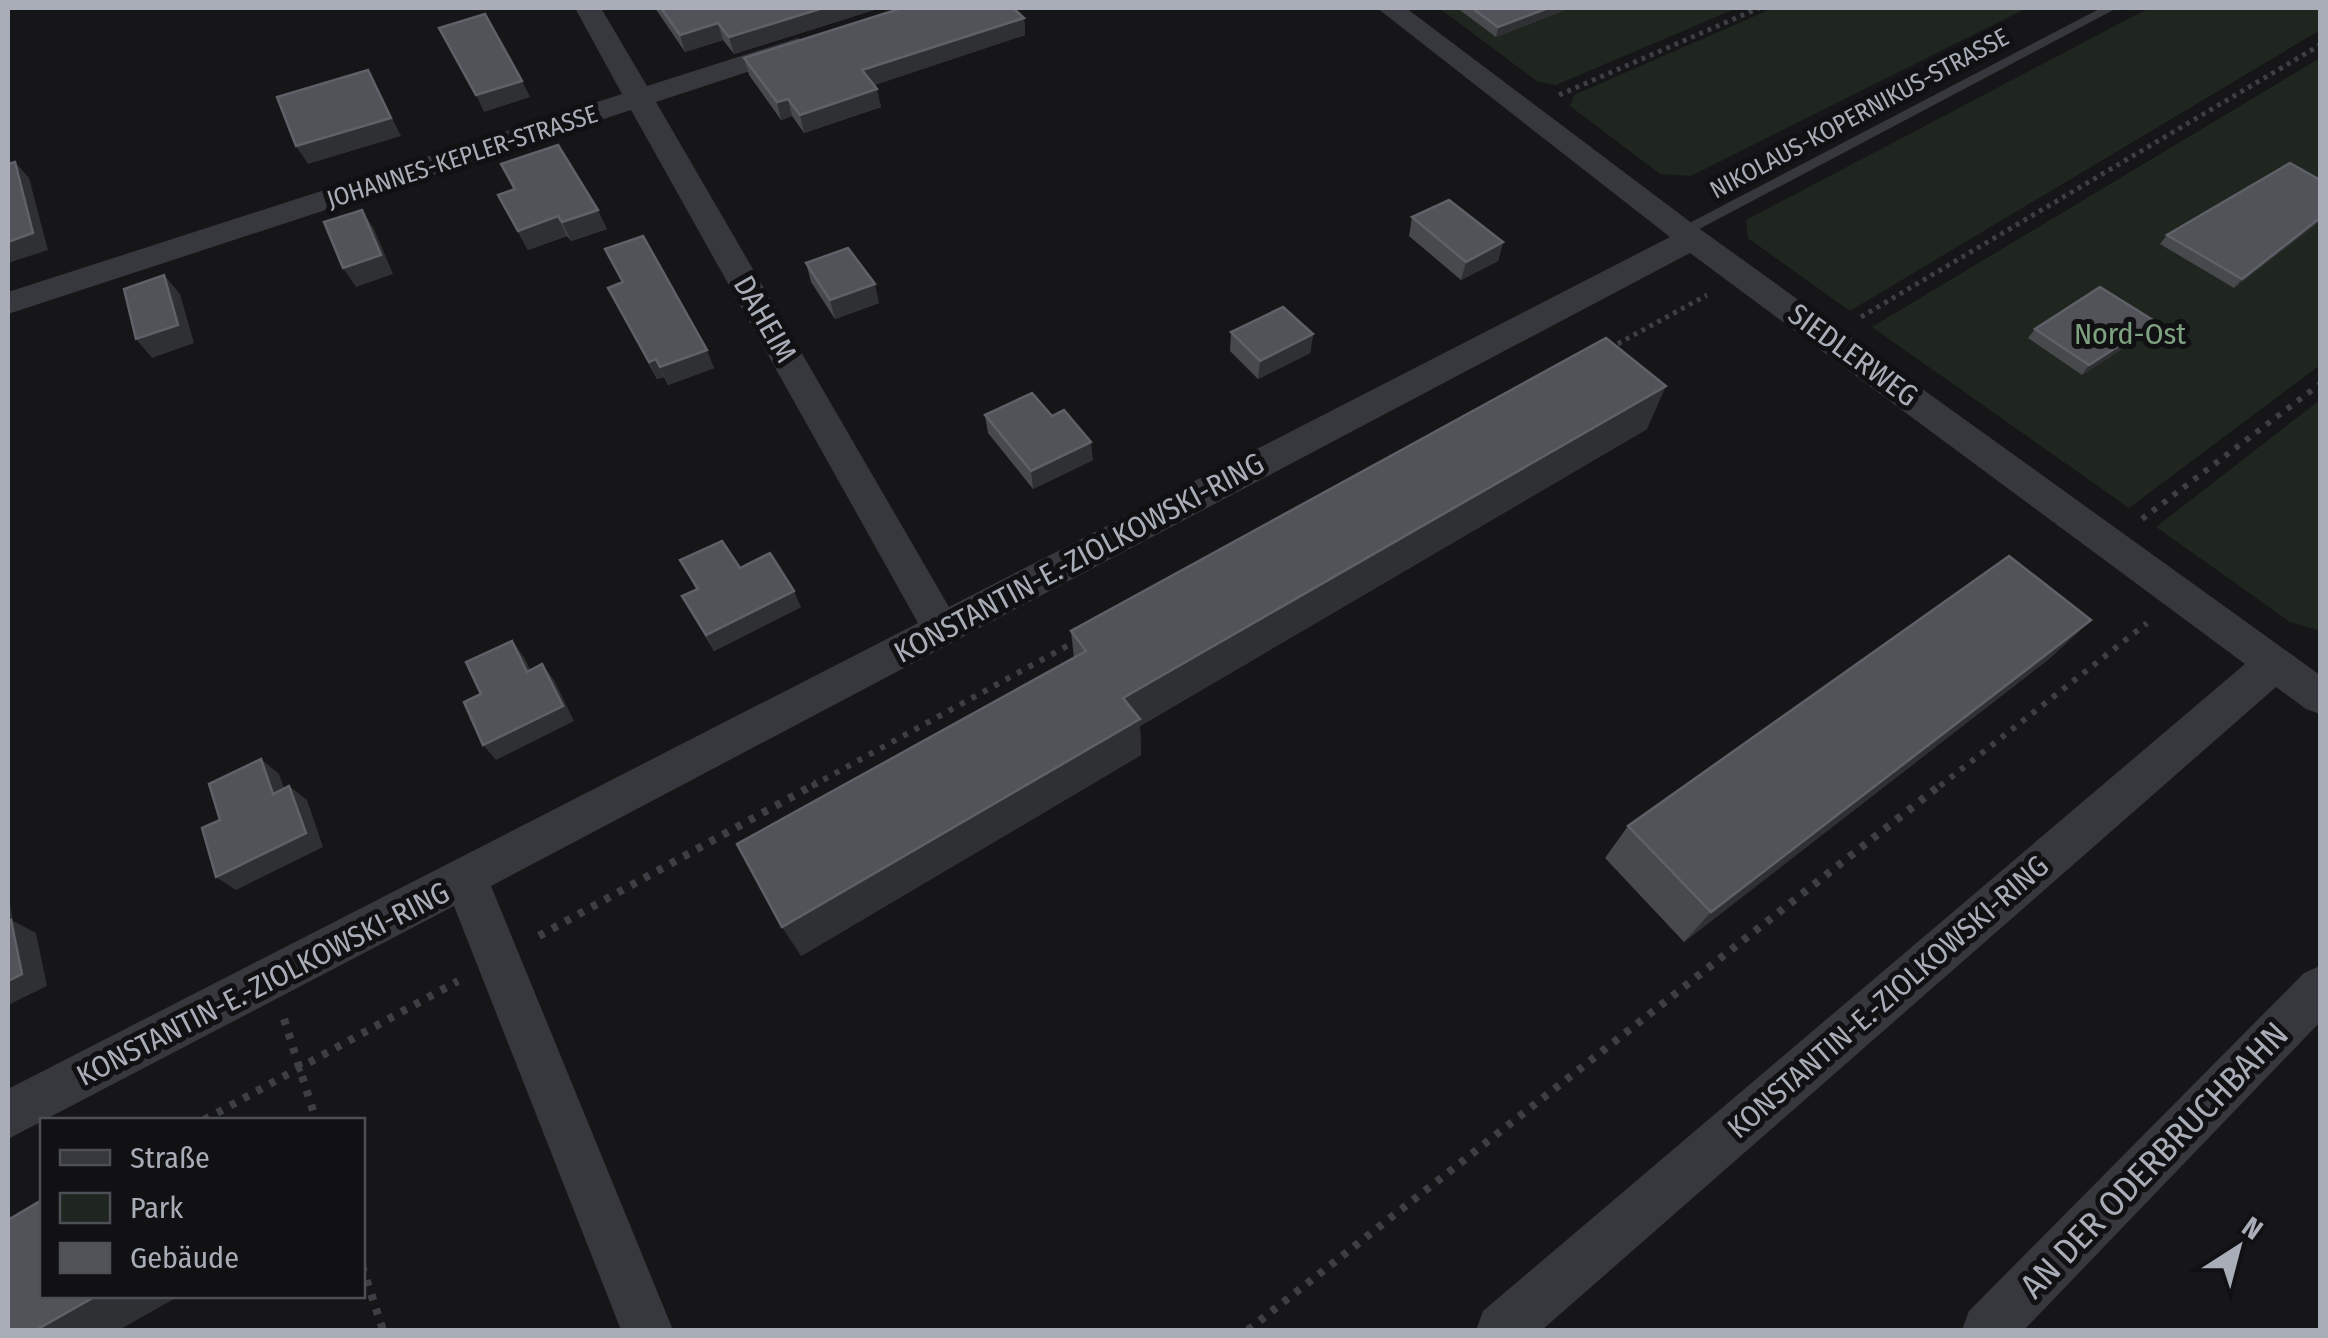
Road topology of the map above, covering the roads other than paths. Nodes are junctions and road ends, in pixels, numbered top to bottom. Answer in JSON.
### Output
{"nodes":[{"id":1,"x":588,"y":8,"type":"edge"},
{"id":2,"x":1390,"y":8,"type":"edge"},
{"id":3,"x":2110,"y":8,"type":"edge"},
{"id":4,"x":824,"y":38,"type":"edge"},
{"id":5,"x":640,"y":99,"type":"junction"},
{"id":6,"x":1687,"y":234,"type":"junction"},
{"id":7,"x":8,"y":303,"type":"edge"},
{"id":8,"x":942,"y":630,"type":"junction"},
{"id":9,"x":2304,"y":678,"type":"edge"},
{"id":10,"x":466,"y":880,"type":"junction"},
{"id":11,"x":2320,"y":989,"type":"edge"},
{"id":12,"x":8,"y":1116,"type":"edge"},
{"id":13,"x":647,"y":1330,"type":"edge"},
{"id":14,"x":1502,"y":1330,"type":"edge"},
{"id":15,"x":1988,"y":1330,"type":"edge"}],
"edges":[{"from":1,"to":5,"type":"street","name":"DAHEIM"},
{"from":2,"to":6,"type":"street","name":"SIEDLERWEG"},
{"from":3,"to":6,"type":"lane","name":"NIKOLAUS-KOPERNIKUS-STRASSE"},
{"from":4,"to":5,"type":"street","name":"JOHANNES-KEPLER-STRASSE"},
{"from":5,"to":7,"type":"street","name":"JOHANNES-KEPLER-STRASSE"},
{"from":5,"to":8,"type":"street","name":"DAHEIM"},
{"from":6,"to":8,"type":"street","name":"KONSTANTIN-E.-ZIOLKOWSKI-RING"},
{"from":6,"to":9,"type":"street","name":"SIEDLERWEG"},
{"from":8,"to":10,"type":"street","name":"KONSTANTIN-E.-ZIOLKOWSKI-RING"},
{"from":9,"to":14,"type":"street","name":"KONSTANTIN-E.-ZIOLKOWSKI-RING"},
{"from":10,"to":12,"type":"street","name":"KONSTANTIN-E.-ZIOLKOWSKI-RING"},
{"from":10,"to":13,"type":"street","name":"KONSTANTIN-E.-ZIOLKOWSKI-RING"},
{"from":11,"to":15,"type":"street","name":"AN DER ODERBRUCHBAHN"}]}
